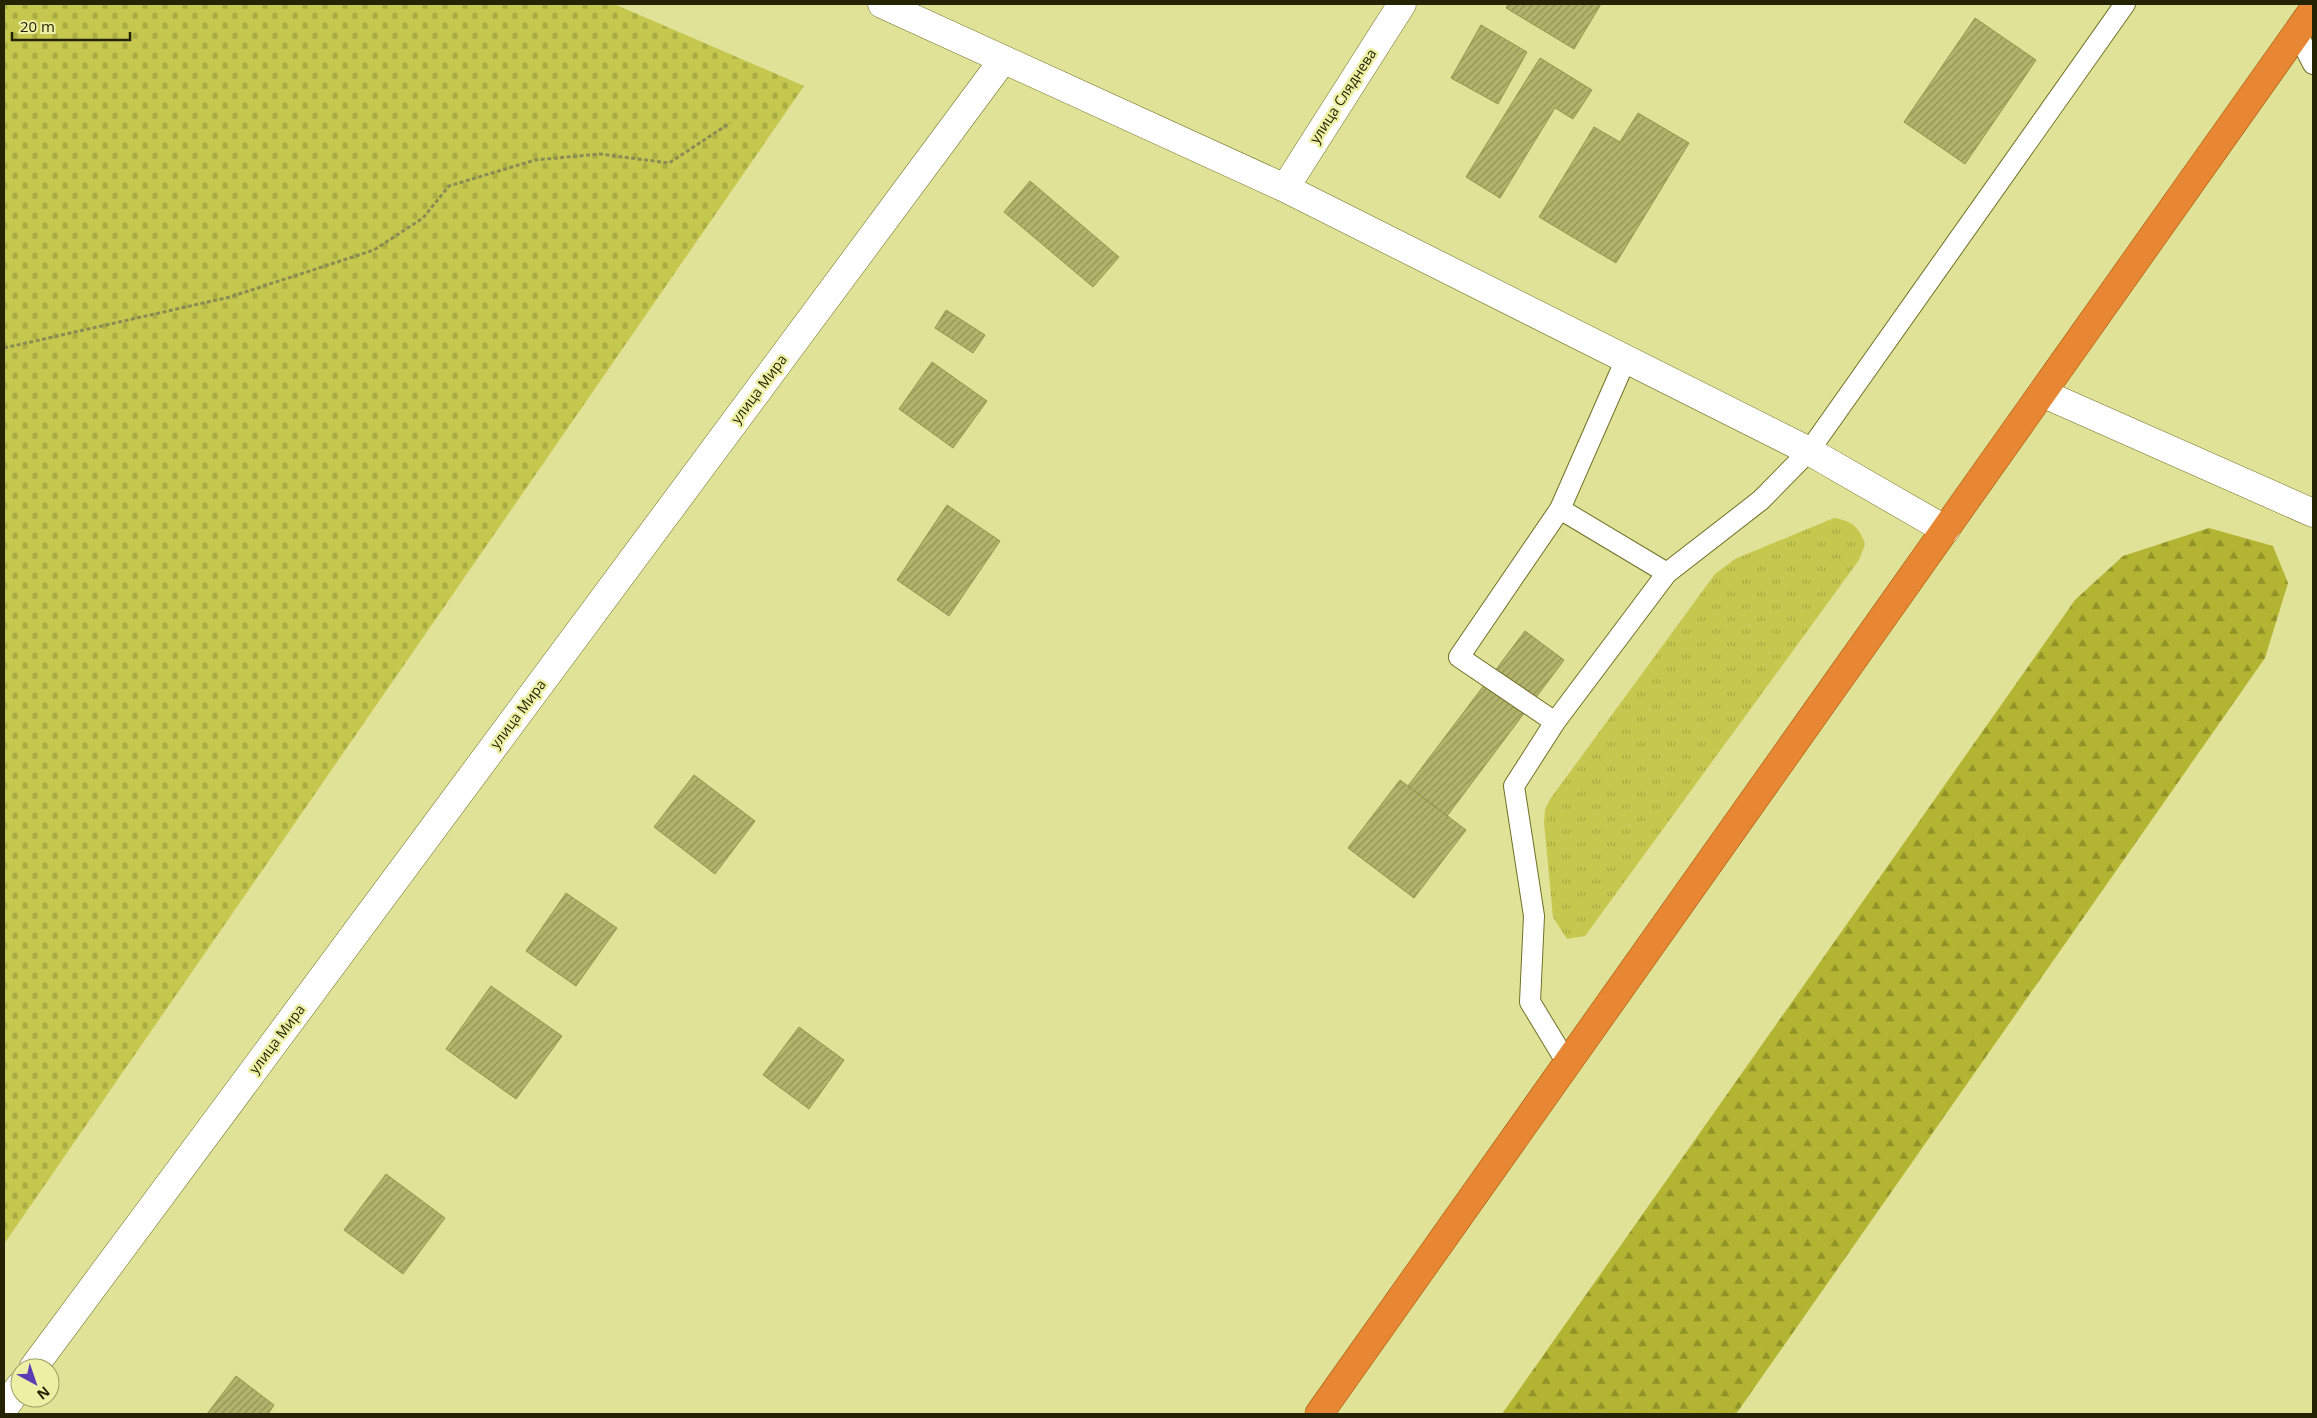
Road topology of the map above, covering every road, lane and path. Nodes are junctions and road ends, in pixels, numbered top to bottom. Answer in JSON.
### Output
{"nodes":[{"id":1,"x":882,"y":4,"type":"edge"},
{"id":2,"x":1402,"y":4,"type":"edge"},
{"id":3,"x":2125,"y":4,"type":"edge"},
{"id":4,"x":2313,"y":10,"type":"edge"},
{"id":5,"x":2297,"y":32,"type":"junction"},
{"id":6,"x":1003,"y":60,"type":"junction"},
{"id":7,"x":2313,"y":64,"type":"edge"},
{"id":8,"x":730,"y":123,"type":"dead end"},
{"id":9,"x":1285,"y":188,"type":"junction"},
{"id":10,"x":4,"y":348,"type":"edge"},
{"id":11,"x":1626,"y":359,"type":"junction"},
{"id":12,"x":2042,"y":393,"type":"junction"},
{"id":13,"x":1809,"y":451,"type":"junction"},
{"id":14,"x":1560,"y":509,"type":"junction"},
{"id":15,"x":2313,"y":513,"type":"edge"},
{"id":16,"x":1946,"y":530,"type":"junction"},
{"id":17,"x":1666,"y":573,"type":"junction"},
{"id":18,"x":1555,"y":722,"type":"junction"},
{"id":19,"x":1567,"y":1063,"type":"junction"},
{"id":20,"x":40,"y":1358,"type":"edge"},
{"id":21,"x":1319,"y":1414,"type":"edge"}],
"edges":[{"from":1,"to":6,"type":"street"},
{"from":2,"to":9,"type":"street","name":"улица Сляднева"},
{"from":3,"to":13,"type":"lane"},
{"from":4,"to":5,"type":"highway"},
{"from":5,"to":7,"type":"lane"},
{"from":5,"to":12,"type":"highway"},
{"from":6,"to":9,"type":"street"},
{"from":6,"to":20,"type":"street","name":"улица Мира"},
{"from":8,"to":10,"type":"path"},
{"from":9,"to":11,"type":"street"},
{"from":11,"to":13,"type":"street"},
{"from":11,"to":14,"type":"lane"},
{"from":12,"to":15,"type":"street"},
{"from":12,"to":16,"type":"highway"},
{"from":13,"to":16,"type":"street"},
{"from":13,"to":17,"type":"lane"},
{"from":14,"to":17,"type":"lane"},
{"from":14,"to":18,"type":"lane"},
{"from":16,"to":19,"type":"highway"},
{"from":17,"to":18,"type":"lane"},
{"from":18,"to":19,"type":"lane"},
{"from":19,"to":21,"type":"highway"}]}
